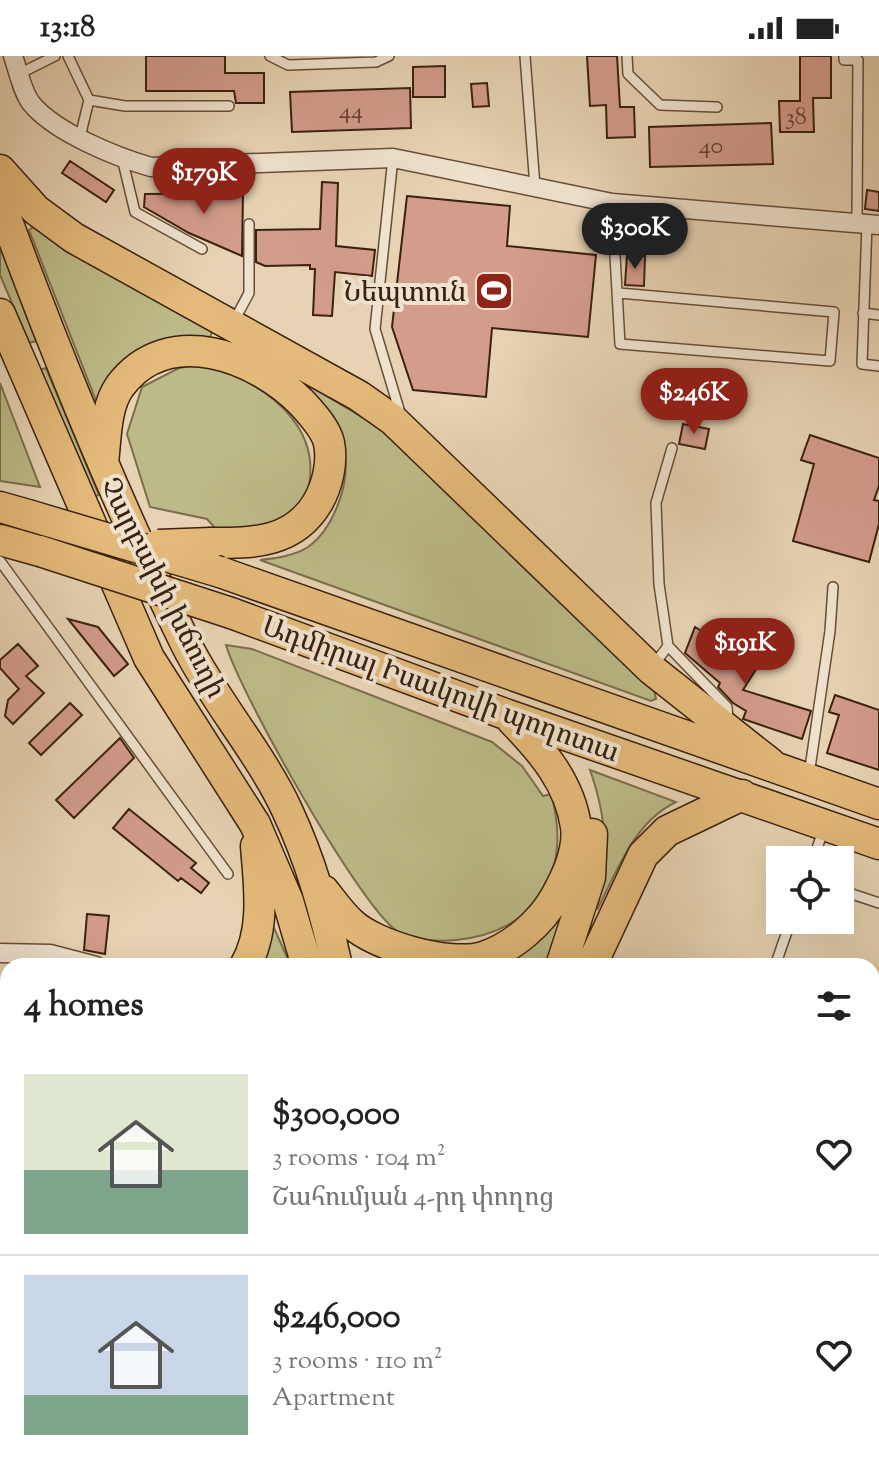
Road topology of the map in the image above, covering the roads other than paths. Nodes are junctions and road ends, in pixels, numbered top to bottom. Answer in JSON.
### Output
{"nodes":[{"id":1,"x":55,"y":56,"type":"edge"},
{"id":2,"x":68,"y":56,"type":"edge"},
{"id":3,"x":270,"y":56,"type":"edge"},
{"id":4,"x":389,"y":56,"type":"edge"},
{"id":5,"x":525,"y":56,"type":"edge"},
{"id":6,"x":627,"y":56,"type":"edge"},
{"id":7,"x":844,"y":56,"type":"edge"},
{"id":8,"x":15,"y":62,"type":"edge"},
{"id":9,"x":89,"y":100,"type":"junction"},
{"id":10,"x":229,"y":106,"type":"dead end"},
{"id":11,"x":717,"y":107,"type":"dead end"},
{"id":12,"x":80,"y":137,"type":"junction"},
{"id":13,"x":122,"y":158,"type":"junction"},
{"id":14,"x":393,"y":158,"type":"junction"},
{"id":15,"x":0,"y":170,"type":"edge"},
{"id":16,"x":535,"y":187,"type":"junction"},
{"id":17,"x":0,"y":202,"type":"edge"},
{"id":18,"x":612,"y":203,"type":"junction"},
{"id":19,"x":249,"y":224,"type":"dead end"},
{"id":20,"x":868,"y":224,"type":"edge"},
{"id":21,"x":202,"y":249,"type":"dead end"},
{"id":22,"x":619,"y":293,"type":"junction"},
{"id":23,"x":863,"y":313,"type":"junction"},
{"id":24,"x":0,"y":314,"type":"edge"},
{"id":25,"x":879,"y":315,"type":"edge"},
{"id":26,"x":231,"y":328,"type":"junction"},
{"id":27,"x":52,"y":345,"type":"junction"},
{"id":28,"x":12,"y":355,"type":"edge"},
{"id":29,"x":879,"y":366,"type":"edge"},
{"id":30,"x":406,"y":430,"type":"junction"},
{"id":31,"x":672,"y":448,"type":"dead end"},
{"id":32,"x":103,"y":465,"type":"junction"},
{"id":33,"x":10,"y":510,"type":"edge"},
{"id":34,"x":0,"y":540,"type":"edge"},
{"id":35,"x":132,"y":546,"type":"junction"},
{"id":36,"x":0,"y":561,"type":"edge"},
{"id":37,"x":833,"y":587,"type":"dead end"},
{"id":38,"x":660,"y":657,"type":"junction"},
{"id":39,"x":519,"y":719,"type":"junction"},
{"id":40,"x":770,"y":763,"type":"junction"},
{"id":41,"x":808,"y":779,"type":"junction"},
{"id":42,"x":742,"y":795,"type":"junction"},
{"id":43,"x":879,"y":804,"type":"edge"},
{"id":44,"x":255,"y":824,"type":"junction"},
{"id":45,"x":825,"y":825,"type":"junction"},
{"id":46,"x":879,"y":844,"type":"edge"},
{"id":47,"x":818,"y":846,"type":"edge"},
{"id":48,"x":228,"y":874,"type":"dead end"},
{"id":49,"x":318,"y":884,"type":"junction"},
{"id":50,"x":854,"y":895,"type":"edge"},
{"id":51,"x":879,"y":903,"type":"edge"},
{"id":52,"x":786,"y":934,"type":"edge"},
{"id":53,"x":0,"y":953,"type":"edge"},
{"id":54,"x":65,"y":958,"type":"edge"},
{"id":55,"x":250,"y":958,"type":"edge"},
{"id":56,"x":305,"y":958,"type":"edge"},
{"id":57,"x":335,"y":958,"type":"edge"},
{"id":58,"x":564,"y":958,"type":"edge"},
{"id":59,"x":595,"y":958,"type":"edge"},
{"id":60,"x":778,"y":958,"type":"edge"}],
"edges":[{"from":1,"to":8,"type":"lane"},
{"from":2,"to":9,"type":"lane"},
{"from":3,"to":4,"type":"lane"},
{"from":5,"to":16,"type":"lane"},
{"from":6,"to":11,"type":"lane"},
{"from":7,"to":20,"type":"lane"},
{"from":8,"to":12,"type":"street"},
{"from":9,"to":10,"type":"lane"},
{"from":9,"to":12,"type":"lane"},
{"from":12,"to":13,"type":"street"},
{"from":13,"to":14,"type":"street"},
{"from":13,"to":21,"type":"lane"},
{"from":14,"to":16,"type":"street"},
{"from":14,"to":30,"type":"lane"},
{"from":15,"to":26,"type":"highway"},
{"from":16,"to":18,"type":"street"},
{"from":17,"to":27,"type":"highway","name":"Չարբախի խճուղի"},
{"from":18,"to":20,"type":"street"},
{"from":18,"to":22,"type":"lane"},
{"from":19,"to":26,"type":"lane"},
{"from":20,"to":23,"type":"lane"},
{"from":22,"to":22,"type":"lane"},
{"from":23,"to":25,"type":"lane"},
{"from":23,"to":29,"type":"lane"},
{"from":24,"to":28,"type":"highway","name":"Չարբախի խճուղի"},
{"from":26,"to":30,"type":"highway"},
{"from":27,"to":28,"type":"highway"},
{"from":27,"to":32,"type":"highway","name":"Չարբախի խճուղի"},
{"from":28,"to":44,"type":"highway","name":"Չարբախի խճուղի"},
{"from":30,"to":38,"type":"highway"},
{"from":31,"to":38,"type":"lane"},
{"from":32,"to":35,"type":"highway","bridge":true},
{"from":32,"to":49,"type":"highway","name":"Չարբախի խճուղի"},
{"from":33,"to":35,"type":"highway","name":"Ադմիրալ Իսակովի պողոտա","bridge":true},
{"from":34,"to":39,"type":"highway","name":"Ադմիրալ Իսակովի պողոտա","bridge":true},
{"from":35,"to":40,"type":"highway","name":"Ադմիրալ Իսակովի պողոտա","bridge":true},
{"from":36,"to":48,"type":"lane"},
{"from":37,"to":41,"type":"lane"},
{"from":38,"to":40,"type":"highway"},
{"from":39,"to":42,"type":"highway","name":"Ադմիրալ Իսակովի պողոտա"},
{"from":39,"to":49,"type":"highway"},
{"from":39,"to":58,"type":"highway"},
{"from":40,"to":41,"type":"highway","name":"Ադմիրալ Իսակովի պողոտա"},
{"from":41,"to":43,"type":"highway","name":"Ադմիրալ Իսակովի պողոտա"},
{"from":42,"to":45,"type":"highway","name":"Ադմիրալ Իսակովի պողոտա"},
{"from":42,"to":59,"type":"highway"},
{"from":44,"to":55,"type":"highway"},
{"from":44,"to":56,"type":"highway","name":"Չարբախի խճուղի"},
{"from":45,"to":46,"type":"highway","name":"Ադմիրալ Իսակովի պողոտա"},
{"from":45,"to":47,"type":"lane"},
{"from":49,"to":57,"type":"highway","name":"Չարբախի խճուղի"},
{"from":50,"to":51,"type":"lane"},
{"from":52,"to":60,"type":"lane"},
{"from":53,"to":54,"type":"street"}]}
